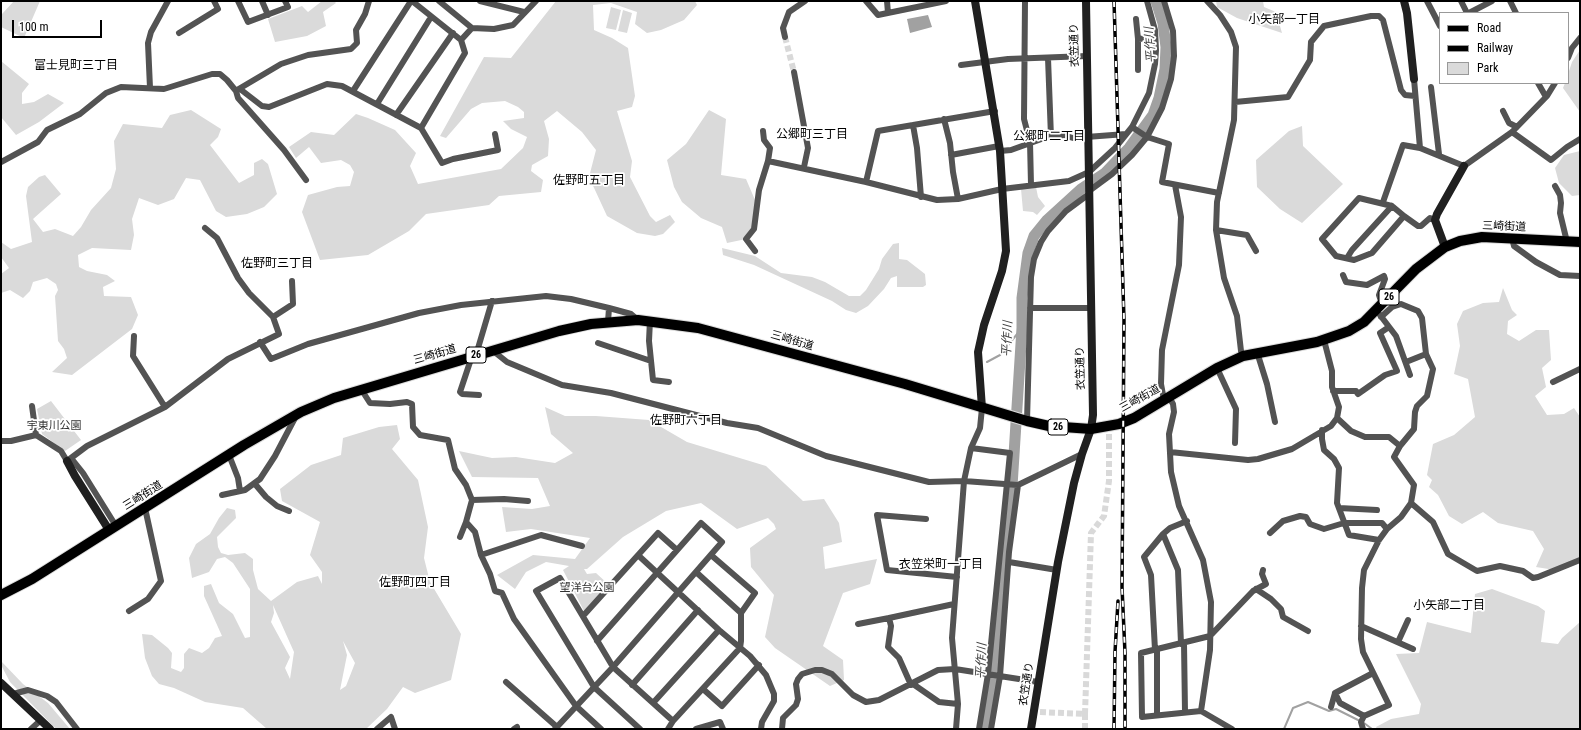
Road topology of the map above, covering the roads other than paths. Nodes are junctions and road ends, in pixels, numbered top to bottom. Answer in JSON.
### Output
{"nodes":[{"id":1,"x":167,"y":1,"type":"edge"},
{"id":2,"x":214,"y":1,"type":"edge"},
{"id":3,"x":238,"y":1,"type":"edge"},
{"id":4,"x":262,"y":1,"type":"edge"},
{"id":5,"x":286,"y":1,"type":"edge"},
{"id":6,"x":369,"y":1,"type":"edge"},
{"id":7,"x":411,"y":1,"type":"edge"},
{"id":8,"x":439,"y":1,"type":"edge"},
{"id":9,"x":480,"y":1,"type":"edge"},
{"id":10,"x":536,"y":1,"type":"edge"},
{"id":11,"x":805,"y":1,"type":"edge"},
{"id":12,"x":866,"y":1,"type":"edge"},
{"id":13,"x":887,"y":1,"type":"edge"},
{"id":14,"x":946,"y":1,"type":"edge"},
{"id":15,"x":976,"y":1,"type":"edge"},
{"id":16,"x":1025,"y":1,"type":"edge"},
{"id":17,"x":1086,"y":1,"type":"edge"},
{"id":18,"x":1147,"y":1,"type":"edge"},
{"id":19,"x":1164,"y":1,"type":"edge"},
{"id":20,"x":1207,"y":1,"type":"edge"},
{"id":21,"x":1404,"y":1,"type":"edge"},
{"id":22,"x":1427,"y":1,"type":"edge"},
{"id":23,"x":1462,"y":1,"type":"edge"},
{"id":24,"x":1492,"y":1,"type":"edge"},
{"id":25,"x":1510,"y":1,"type":"edge"},
{"id":26,"x":935,"y":2,"type":"edge"},
{"id":27,"x":524,"y":12,"type":"junction"},
{"id":28,"x":1468,"y":12,"type":"edge"},
{"id":29,"x":1470,"y":12,"type":"edge"},
{"id":30,"x":1516,"y":12,"type":"edge"},
{"id":31,"x":888,"y":13,"type":"junction"},
{"id":32,"x":268,"y":15,"type":"junction"},
{"id":33,"x":431,"y":17,"type":"junction"},
{"id":34,"x":1136,"y":19,"type":"dead end"},
{"id":35,"x":1439,"y":24,"type":"edge"},
{"id":36,"x":472,"y":28,"type":"junction"},
{"id":37,"x":179,"y":33,"type":"dead end"},
{"id":38,"x":453,"y":33,"type":"junction"},
{"id":39,"x":785,"y":37,"type":"tunnel mouth"},
{"id":40,"x":1156,"y":38,"type":"junction"},
{"id":41,"x":1580,"y":38,"type":"edge"},
{"id":42,"x":1138,"y":39,"type":"junction"},
{"id":43,"x":461,"y":40,"type":"junction"},
{"id":44,"x":1087,"y":56,"type":"junction"},
{"id":45,"x":1569,"y":56,"type":"edge"},
{"id":46,"x":1024,"y":58,"type":"junction"},
{"id":47,"x":1048,"y":58,"type":"junction"},
{"id":48,"x":986,"y":61,"type":"junction"},
{"id":49,"x":961,"y":65,"type":"dead end"},
{"id":50,"x":1138,"y":70,"type":"dead end"},
{"id":51,"x":794,"y":72,"type":"tunnel mouth"},
{"id":52,"x":1414,"y":79,"type":"joint"},
{"id":53,"x":1539,"y":84,"type":"edge"},
{"id":54,"x":1554,"y":84,"type":"edge"},
{"id":55,"x":1431,"y":87,"type":"dead end"},
{"id":56,"x":150,"y":88,"type":"junction"},
{"id":57,"x":238,"y":90,"type":"junction"},
{"id":58,"x":353,"y":92,"type":"junction"},
{"id":59,"x":1416,"y":96,"type":"junction"},
{"id":60,"x":1546,"y":97,"type":"junction"},
{"id":61,"x":1235,"y":102,"type":"junction"},
{"id":62,"x":377,"y":104,"type":"junction"},
{"id":63,"x":995,"y":111,"type":"junction"},
{"id":64,"x":1503,"y":111,"type":"dead end"},
{"id":65,"x":396,"y":115,"type":"junction"},
{"id":66,"x":944,"y":119,"type":"junction"},
{"id":67,"x":913,"y":125,"type":"junction"},
{"id":68,"x":1517,"y":127,"type":"junction"},
{"id":69,"x":421,"y":128,"type":"junction"},
{"id":70,"x":1133,"y":128,"type":"junction"},
{"id":71,"x":764,"y":131,"type":"dead end"},
{"id":72,"x":1512,"y":132,"type":"junction"},
{"id":73,"x":495,"y":134,"type":"dead end"},
{"id":74,"x":1126,"y":134,"type":"junction"},
{"id":75,"x":1088,"y":136,"type":"junction"},
{"id":76,"x":1146,"y":136,"type":"junction"},
{"id":77,"x":1051,"y":137,"type":"junction"},
{"id":78,"x":1580,"y":139,"type":"edge"},
{"id":79,"x":1030,"y":142,"type":"junction"},
{"id":80,"x":1000,"y":148,"type":"junction"},
{"id":81,"x":1420,"y":148,"type":"junction"},
{"id":82,"x":1439,"y":154,"type":"junction"},
{"id":83,"x":951,"y":155,"type":"junction"},
{"id":84,"x":768,"y":161,"type":"junction"},
{"id":85,"x":1,"y":162,"type":"edge"},
{"id":86,"x":1464,"y":166,"type":"junction"},
{"id":87,"x":804,"y":167,"type":"junction"},
{"id":88,"x":1089,"y":173,"type":"junction"},
{"id":89,"x":306,"y":180,"type":"dead end"},
{"id":90,"x":866,"y":182,"type":"junction"},
{"id":91,"x":1175,"y":184,"type":"junction"},
{"id":92,"x":1031,"y":185,"type":"junction"},
{"id":93,"x":1555,"y":186,"type":"dead end"},
{"id":94,"x":1002,"y":188,"type":"junction"},
{"id":95,"x":1089,"y":191,"type":"junction"},
{"id":96,"x":1219,"y":193,"type":"junction"},
{"id":97,"x":921,"y":197,"type":"junction"},
{"id":98,"x":958,"y":199,"type":"junction"},
{"id":99,"x":1382,"y":202,"type":"junction"},
{"id":100,"x":1392,"y":206,"type":"junction"},
{"id":101,"x":1404,"y":216,"type":"junction"},
{"id":102,"x":1435,"y":220,"type":"junction"},
{"id":103,"x":205,"y":228,"type":"dead end"},
{"id":104,"x":1216,"y":230,"type":"junction"},
{"id":105,"x":1512,"y":238,"type":"junction"},
{"id":106,"x":1567,"y":242,"type":"junction"},
{"id":107,"x":1580,"y":242,"type":"edge"},
{"id":108,"x":1445,"y":247,"type":"junction"},
{"id":109,"x":755,"y":251,"type":"dead end"},
{"id":110,"x":1256,"y":251,"type":"dead end"},
{"id":111,"x":1348,"y":258,"type":"junction"},
{"id":112,"x":1343,"y":275,"type":"dead end"},
{"id":113,"x":1580,"y":276,"type":"edge"},
{"id":114,"x":292,"y":281,"type":"dead end"},
{"id":115,"x":492,"y":301,"type":"junction"},
{"id":116,"x":609,"y":308,"type":"junction"},
{"id":117,"x":1030,"y":308,"type":"junction"},
{"id":118,"x":1091,"y":308,"type":"junction"},
{"id":119,"x":1380,"y":310,"type":"junction"},
{"id":120,"x":274,"y":317,"type":"junction"},
{"id":121,"x":638,"y":320,"type":"junction"},
{"id":122,"x":650,"y":320,"type":"junction"},
{"id":123,"x":608,"y":322,"type":"junction"},
{"id":124,"x":1390,"y":327,"type":"junction"},
{"id":125,"x":134,"y":336,"type":"dead end"},
{"id":126,"x":1324,"y":340,"type":"junction"},
{"id":127,"x":260,"y":342,"type":"junction"},
{"id":128,"x":598,"y":342,"type":"dead end"},
{"id":129,"x":492,"y":350,"type":"junction"},
{"id":130,"x":1258,"y":352,"type":"junction"},
{"id":131,"x":1426,"y":354,"type":"junction"},
{"id":132,"x":474,"y":356,"type":"junction"},
{"id":133,"x":1243,"y":356,"type":"junction"},
{"id":134,"x":651,"y":361,"type":"junction"},
{"id":135,"x":1406,"y":362,"type":"junction"},
{"id":136,"x":1217,"y":368,"type":"junction"},
{"id":137,"x":1580,"y":369,"type":"edge"},
{"id":138,"x":1410,"y":375,"type":"dead end"},
{"id":139,"x":669,"y":382,"type":"dead end"},
{"id":140,"x":1553,"y":382,"type":"dead end"},
{"id":141,"x":361,"y":389,"type":"junction"},
{"id":142,"x":1333,"y":391,"type":"junction"},
{"id":143,"x":479,"y":395,"type":"dead end"},
{"id":144,"x":1167,"y":398,"type":"junction"},
{"id":145,"x":32,"y":406,"type":"dead end"},
{"id":146,"x":165,"y":407,"type":"junction"},
{"id":147,"x":982,"y":408,"type":"junction"},
{"id":148,"x":297,"y":414,"type":"junction"},
{"id":149,"x":1337,"y":418,"type":"junction"},
{"id":150,"x":1026,"y":421,"type":"junction"},
{"id":151,"x":1275,"y":422,"type":"dead end"},
{"id":152,"x":1091,"y":429,"type":"junction"},
{"id":153,"x":1322,"y":430,"type":"junction"},
{"id":154,"x":36,"y":435,"type":"junction"},
{"id":155,"x":1,"y":441,"type":"edge"},
{"id":156,"x":1235,"y":443,"type":"dead end"},
{"id":157,"x":1400,"y":446,"type":"junction"},
{"id":158,"x":971,"y":448,"type":"junction"},
{"id":159,"x":1170,"y":452,"type":"junction"},
{"id":160,"x":1082,"y":454,"type":"junction"},
{"id":161,"x":229,"y":455,"type":"junction"},
{"id":162,"x":69,"y":459,"type":"junction"},
{"id":163,"x":964,"y":481,"type":"junction"},
{"id":164,"x":1007,"y":483,"type":"junction"},
{"id":165,"x":255,"y":484,"type":"junction"},
{"id":166,"x":1018,"y":484,"type":"junction"},
{"id":167,"x":240,"y":491,"type":"junction"},
{"id":168,"x":222,"y":495,"type":"dead end"},
{"id":169,"x":472,"y":500,"type":"junction"},
{"id":170,"x":528,"y":501,"type":"dead end"},
{"id":171,"x":1410,"y":503,"type":"junction"},
{"id":172,"x":145,"y":508,"type":"junction"},
{"id":173,"x":1339,"y":508,"type":"junction"},
{"id":174,"x":1377,"y":510,"type":"dead end"},
{"id":175,"x":289,"y":511,"type":"dead end"},
{"id":176,"x":926,"y":519,"type":"dead end"},
{"id":177,"x":1187,"y":521,"type":"junction"},
{"id":178,"x":466,"y":522,"type":"junction"},
{"id":179,"x":1344,"y":523,"type":"junction"},
{"id":180,"x":113,"y":528,"type":"junction"},
{"id":181,"x":1387,"y":529,"type":"junction"},
{"id":182,"x":1163,"y":534,"type":"junction"},
{"id":183,"x":1270,"y":534,"type":"dead end"},
{"id":184,"x":460,"y":538,"type":"dead end"},
{"id":185,"x":1379,"y":540,"type":"junction"},
{"id":186,"x":582,"y":546,"type":"dead end"},
{"id":187,"x":677,"y":550,"type":"junction"},
{"id":188,"x":481,"y":555,"type":"junction"},
{"id":189,"x":711,"y":555,"type":"junction"},
{"id":190,"x":639,"y":556,"type":"junction"},
{"id":191,"x":1580,"y":560,"type":"edge"},
{"id":192,"x":1009,"y":562,"type":"junction"},
{"id":193,"x":1057,"y":570,"type":"junction"},
{"id":194,"x":1263,"y":570,"type":"dead end"},
{"id":195,"x":696,"y":572,"type":"junction"},
{"id":196,"x":658,"y":574,"type":"junction"},
{"id":197,"x":957,"y":577,"type":"junction"},
{"id":198,"x":1256,"y":589,"type":"junction"},
{"id":199,"x":678,"y":593,"type":"junction"},
{"id":200,"x":1,"y":595,"type":"edge"},
{"id":201,"x":954,"y":604,"type":"junction"},
{"id":202,"x":698,"y":610,"type":"junction"},
{"id":203,"x":129,"y":611,"type":"dead end"},
{"id":204,"x":741,"y":613,"type":"junction"},
{"id":205,"x":583,"y":616,"type":"junction"},
{"id":206,"x":889,"y":618,"type":"junction"},
{"id":207,"x":1408,"y":620,"type":"dead end"},
{"id":208,"x":858,"y":624,"type":"dead end"},
{"id":209,"x":1361,"y":626,"type":"junction"},
{"id":210,"x":718,"y":630,"type":"junction"},
{"id":211,"x":1308,"y":631,"type":"dead end"},
{"id":212,"x":1210,"y":636,"type":"junction"},
{"id":213,"x":597,"y":642,"type":"junction"},
{"id":214,"x":1398,"y":642,"type":"junction"},
{"id":215,"x":1182,"y":643,"type":"junction"},
{"id":216,"x":740,"y":648,"type":"junction"},
{"id":217,"x":1413,"y":649,"type":"dead end"},
{"id":218,"x":1156,"y":650,"type":"junction"},
{"id":219,"x":759,"y":665,"type":"junction"},
{"id":220,"x":613,"y":667,"type":"junction"},
{"id":221,"x":954,"y":669,"type":"junction"},
{"id":222,"x":1373,"y":673,"type":"junction"},
{"id":223,"x":988,"y":674,"type":"junction"},
{"id":224,"x":1000,"y":676,"type":"junction"},
{"id":225,"x":1,"y":682,"type":"edge"},
{"id":226,"x":506,"y":682,"type":"dead end"},
{"id":227,"x":1038,"y":682,"type":"junction"},
{"id":228,"x":912,"y":684,"type":"junction"},
{"id":229,"x":632,"y":685,"type":"junction"},
{"id":230,"x":594,"y":687,"type":"junction"},
{"id":231,"x":703,"y":689,"type":"junction"},
{"id":232,"x":1335,"y":693,"type":"junction"},
{"id":233,"x":13,"y":694,"type":"junction"},
{"id":234,"x":653,"y":703,"type":"junction"},
{"id":235,"x":958,"y":704,"type":"junction"},
{"id":236,"x":576,"y":706,"type":"junction"},
{"id":237,"x":1331,"y":707,"type":"dead end"},
{"id":238,"x":1201,"y":711,"type":"junction"},
{"id":239,"x":1185,"y":712,"type":"junction"},
{"id":240,"x":1157,"y":715,"type":"junction"},
{"id":241,"x":1364,"y":716,"type":"junction"},
{"id":242,"x":41,"y":720,"type":"junction"},
{"id":243,"x":673,"y":722,"type":"junction"},
{"id":244,"x":556,"y":728,"type":"edge"},
{"id":245,"x":598,"y":728,"type":"edge"},
{"id":246,"x":31,"y":729,"type":"edge"},
{"id":247,"x":50,"y":729,"type":"edge"},
{"id":248,"x":77,"y":729,"type":"edge"},
{"id":249,"x":377,"y":729,"type":"edge"},
{"id":250,"x":395,"y":729,"type":"edge"},
{"id":251,"x":640,"y":729,"type":"edge"},
{"id":252,"x":668,"y":729,"type":"edge"},
{"id":253,"x":696,"y":729,"type":"edge"},
{"id":254,"x":723,"y":729,"type":"edge"},
{"id":255,"x":761,"y":729,"type":"edge"},
{"id":256,"x":782,"y":729,"type":"edge"},
{"id":257,"x":956,"y":729,"type":"edge"},
{"id":258,"x":979,"y":729,"type":"edge"},
{"id":259,"x":991,"y":729,"type":"edge"},
{"id":260,"x":1031,"y":729,"type":"edge"},
{"id":261,"x":1232,"y":729,"type":"edge"},
{"id":262,"x":1362,"y":729,"type":"edge"}],
"edges":[{"from":1,"to":56,"type":"street"},
{"from":2,"to":37,"type":"street"},
{"from":3,"to":32,"type":"street"},
{"from":4,"to":32,"type":"street"},
{"from":5,"to":32,"type":"street"},
{"from":6,"to":57,"type":"street"},
{"from":7,"to":33,"type":"street"},
{"from":7,"to":58,"type":"street"},
{"from":8,"to":36,"type":"street"},
{"from":9,"to":27,"type":"street"},
{"from":10,"to":27,"type":"street"},
{"from":11,"to":39,"type":"street"},
{"from":12,"to":31,"type":"street"},
{"from":13,"to":31,"type":"street"},
{"from":14,"to":26,"type":"street"},
{"from":15,"to":48,"type":"street"},
{"from":16,"to":46,"type":"street"},
{"from":17,"to":44,"type":"street","name":"衣笠通り"},
{"from":18,"to":40,"type":"street"},
{"from":19,"to":76,"type":"street"},
{"from":20,"to":61,"type":"street"},
{"from":21,"to":52,"type":"street"},
{"from":22,"to":35,"type":"street"},
{"from":23,"to":28,"type":"street"},
{"from":24,"to":29,"type":"street"},
{"from":25,"to":30,"type":"street"},
{"from":26,"to":31,"type":"street"},
{"from":27,"to":36,"type":"street"},
{"from":33,"to":38,"type":"street"},
{"from":33,"to":62,"type":"street"},
{"from":34,"to":42,"type":"street"},
{"from":36,"to":43,"type":"street"},
{"from":38,"to":43,"type":"street"},
{"from":38,"to":65,"type":"street"},
{"from":40,"to":42,"type":"street"},
{"from":40,"to":70,"type":"street"},
{"from":41,"to":45,"type":"street"},
{"from":42,"to":50,"type":"street"},
{"from":43,"to":69,"type":"street"},
{"from":44,"to":47,"type":"street"},
{"from":44,"to":75,"type":"street","name":"衣笠通り"},
{"from":46,"to":47,"type":"street"},
{"from":46,"to":48,"type":"street"},
{"from":46,"to":79,"type":"street"},
{"from":47,"to":77,"type":"street"},
{"from":48,"to":49,"type":"street"},
{"from":48,"to":63,"type":"street"},
{"from":51,"to":87,"type":"street"},
{"from":52,"to":59,"type":"street"},
{"from":53,"to":60,"type":"street"},
{"from":54,"to":60,"type":"street"},
{"from":55,"to":82,"type":"street"},
{"from":56,"to":57,"type":"street"},
{"from":56,"to":85,"type":"street"},
{"from":57,"to":58,"type":"street"},
{"from":57,"to":89,"type":"street"},
{"from":58,"to":62,"type":"street"},
{"from":59,"to":61,"type":"street"},
{"from":59,"to":81,"type":"street"},
{"from":60,"to":68,"type":"street"},
{"from":61,"to":96,"type":"street"},
{"from":62,"to":65,"type":"street"},
{"from":63,"to":66,"type":"street"},
{"from":63,"to":80,"type":"street"},
{"from":64,"to":68,"type":"street"},
{"from":65,"to":69,"type":"street"},
{"from":66,"to":67,"type":"street"},
{"from":66,"to":83,"type":"street"},
{"from":67,"to":90,"type":"street"},
{"from":67,"to":97,"type":"street"},
{"from":68,"to":72,"type":"street"},
{"from":69,"to":73,"type":"street"},
{"from":70,"to":74,"type":"street"},
{"from":70,"to":76,"type":"street"},
{"from":71,"to":84,"type":"street"},
{"from":72,"to":78,"type":"street"},
{"from":72,"to":86,"type":"street"},
{"from":74,"to":75,"type":"street"},
{"from":74,"to":88,"type":"street"},
{"from":75,"to":77,"type":"street"},
{"from":75,"to":88,"type":"street","name":"衣笠通り"},
{"from":76,"to":91,"type":"street"},
{"from":76,"to":95,"type":"street"},
{"from":77,"to":79,"type":"street"},
{"from":79,"to":80,"type":"street"},
{"from":79,"to":92,"type":"street"},
{"from":80,"to":83,"type":"street"},
{"from":80,"to":94,"type":"street"},
{"from":81,"to":82,"type":"street"},
{"from":81,"to":99,"type":"street"},
{"from":82,"to":86,"type":"street"},
{"from":83,"to":98,"type":"street"},
{"from":84,"to":87,"type":"street"},
{"from":84,"to":109,"type":"street"},
{"from":86,"to":102,"type":"street"},
{"from":87,"to":90,"type":"street"},
{"from":88,"to":92,"type":"street"},
{"from":88,"to":95,"type":"street","name":"衣笠通り"},
{"from":90,"to":97,"type":"street"},
{"from":91,"to":96,"type":"street"},
{"from":91,"to":144,"type":"street"},
{"from":92,"to":94,"type":"street"},
{"from":93,"to":106,"type":"street"},
{"from":94,"to":98,"type":"street"},
{"from":94,"to":147,"type":"street"},
{"from":95,"to":117,"type":"street"},
{"from":95,"to":118,"type":"street","name":"衣笠通り"},
{"from":96,"to":104,"type":"street"},
{"from":97,"to":98,"type":"street"},
{"from":99,"to":100,"type":"street"},
{"from":99,"to":111,"type":"street"},
{"from":100,"to":101,"type":"street"},
{"from":100,"to":111,"type":"street"},
{"from":101,"to":102,"type":"street"},
{"from":101,"to":111,"type":"street"},
{"from":102,"to":108,"type":"street"},
{"from":103,"to":120,"type":"street"},
{"from":104,"to":110,"type":"street"},
{"from":104,"to":133,"type":"street"},
{"from":105,"to":106,"type":"main road","name":"三崎街道","number":"26"},
{"from":105,"to":108,"type":"main road","name":"三崎街道","number":"26"},
{"from":105,"to":113,"type":"street"},
{"from":106,"to":107,"type":"main road","name":"三崎街道","number":"26"},
{"from":108,"to":119,"type":"main road","name":"三崎街道","number":"26"},
{"from":112,"to":119,"type":"street"},
{"from":114,"to":120,"type":"street"},
{"from":115,"to":116,"type":"street"},
{"from":115,"to":127,"type":"street"},
{"from":115,"to":132,"type":"street"},
{"from":116,"to":121,"type":"street"},
{"from":116,"to":123,"type":"street"},
{"from":117,"to":118,"type":"street"},
{"from":117,"to":150,"type":"street"},
{"from":118,"to":152,"type":"street","name":"衣笠通り"},
{"from":119,"to":124,"type":"street"},
{"from":119,"to":126,"type":"main road","name":"三崎街道","number":"26"},
{"from":119,"to":131,"type":"street"},
{"from":120,"to":127,"type":"street"},
{"from":121,"to":122,"type":"main road","name":"三崎街道","number":"26"},
{"from":121,"to":123,"type":"main road","name":"三崎街道","number":"26"},
{"from":122,"to":134,"type":"street"},
{"from":122,"to":147,"type":"main road","name":"三崎街道","number":"26"},
{"from":123,"to":129,"type":"main road","name":"三崎街道","number":"26"},
{"from":124,"to":135,"type":"street"},
{"from":124,"to":142,"type":"street"},
{"from":125,"to":146,"type":"street"},
{"from":126,"to":130,"type":"main road","name":"三崎街道","number":"26"},
{"from":126,"to":142,"type":"street"},
{"from":127,"to":146,"type":"street"},
{"from":128,"to":134,"type":"street"},
{"from":129,"to":132,"type":"main road","name":"三崎街道","number":"26"},
{"from":129,"to":163,"type":"street"},
{"from":130,"to":133,"type":"main road","name":"三崎街道","number":"26"},
{"from":130,"to":151,"type":"street"},
{"from":131,"to":135,"type":"street"},
{"from":131,"to":157,"type":"street"},
{"from":132,"to":141,"type":"main road","name":"三崎街道","number":"26"},
{"from":132,"to":143,"type":"street"},
{"from":133,"to":136,"type":"main road","name":"三崎街道","number":"26"},
{"from":134,"to":139,"type":"street"},
{"from":135,"to":138,"type":"street"},
{"from":136,"to":144,"type":"main road","name":"三崎街道","number":"26"},
{"from":136,"to":156,"type":"street"},
{"from":137,"to":140,"type":"street"},
{"from":141,"to":148,"type":"main road","name":"三崎街道","number":"26"},
{"from":141,"to":169,"type":"street"},
{"from":142,"to":149,"type":"street"},
{"from":144,"to":152,"type":"main road","name":"三崎街道","number":"26"},
{"from":144,"to":159,"type":"street"},
{"from":145,"to":154,"type":"street"},
{"from":146,"to":162,"type":"street"},
{"from":147,"to":150,"type":"main road","name":"三崎街道","number":"26"},
{"from":147,"to":158,"type":"street"},
{"from":148,"to":161,"type":"main road","name":"三崎街道","number":"26"},
{"from":148,"to":165,"type":"street"},
{"from":149,"to":153,"type":"street"},
{"from":149,"to":157,"type":"street"},
{"from":150,"to":152,"type":"main road","name":"三崎街道","number":"26"},
{"from":152,"to":160,"type":"street","name":"衣笠通り"},
{"from":153,"to":159,"type":"street"},
{"from":153,"to":173,"type":"street"},
{"from":154,"to":155,"type":"street"},
{"from":154,"to":162,"type":"street"},
{"from":157,"to":171,"type":"street"},
{"from":158,"to":163,"type":"street"},
{"from":158,"to":164,"type":"street"},
{"from":159,"to":177,"type":"street"},
{"from":160,"to":166,"type":"street"},
{"from":160,"to":193,"type":"street","name":"衣笠通り"},
{"from":161,"to":167,"type":"street"},
{"from":161,"to":172,"type":"main road","name":"三崎街道","number":"26"},
{"from":162,"to":180,"type":"street"},
{"from":163,"to":164,"type":"street"},
{"from":163,"to":197,"type":"street"},
{"from":164,"to":166,"type":"street"},
{"from":164,"to":223,"type":"street"},
{"from":165,"to":167,"type":"street"},
{"from":165,"to":175,"type":"street"},
{"from":166,"to":192,"type":"street"},
{"from":167,"to":168,"type":"street"},
{"from":169,"to":170,"type":"street"},
{"from":169,"to":178,"type":"street"},
{"from":171,"to":181,"type":"street"},
{"from":171,"to":191,"type":"street"},
{"from":172,"to":180,"type":"main road","name":"三崎街道","number":"26"},
{"from":172,"to":203,"type":"street"},
{"from":173,"to":174,"type":"street"},
{"from":173,"to":179,"type":"street"},
{"from":176,"to":197,"type":"street"},
{"from":177,"to":182,"type":"street"},
{"from":177,"to":212,"type":"street"},
{"from":178,"to":184,"type":"street"},
{"from":178,"to":188,"type":"street"},
{"from":179,"to":181,"type":"street"},
{"from":179,"to":183,"type":"street"},
{"from":179,"to":185,"type":"street"},
{"from":180,"to":200,"type":"main road","name":"三崎街道","number":"26"},
{"from":181,"to":185,"type":"street"},
{"from":182,"to":215,"type":"street"},
{"from":182,"to":218,"type":"street"},
{"from":185,"to":209,"type":"street"},
{"from":186,"to":188,"type":"street"},
{"from":187,"to":189,"type":"street"},
{"from":187,"to":190,"type":"street"},
{"from":187,"to":196,"type":"street"},
{"from":188,"to":236,"type":"street"},
{"from":189,"to":195,"type":"street"},
{"from":189,"to":204,"type":"street"},
{"from":190,"to":196,"type":"street"},
{"from":190,"to":205,"type":"street"},
{"from":192,"to":193,"type":"street"},
{"from":192,"to":224,"type":"street"},
{"from":193,"to":227,"type":"street","name":"衣笠通り"},
{"from":194,"to":198,"type":"street"},
{"from":195,"to":199,"type":"street"},
{"from":195,"to":204,"type":"street"},
{"from":196,"to":199,"type":"street"},
{"from":196,"to":213,"type":"street"},
{"from":197,"to":201,"type":"street"},
{"from":198,"to":211,"type":"street"},
{"from":198,"to":212,"type":"street"},
{"from":199,"to":202,"type":"street"},
{"from":199,"to":220,"type":"street"},
{"from":201,"to":206,"type":"street"},
{"from":201,"to":221,"type":"street"},
{"from":202,"to":210,"type":"street"},
{"from":202,"to":229,"type":"street"},
{"from":204,"to":216,"type":"street"},
{"from":205,"to":213,"type":"street"},
{"from":205,"to":230,"type":"street"},
{"from":206,"to":208,"type":"street"},
{"from":206,"to":228,"type":"street"},
{"from":207,"to":214,"type":"street"},
{"from":209,"to":214,"type":"street"},
{"from":209,"to":222,"type":"street"},
{"from":210,"to":216,"type":"street"},
{"from":210,"to":234,"type":"street"},
{"from":212,"to":215,"type":"street"},
{"from":212,"to":238,"type":"street"},
{"from":213,"to":220,"type":"street"},
{"from":214,"to":217,"type":"street"},
{"from":215,"to":218,"type":"street"},
{"from":215,"to":239,"type":"street"},
{"from":216,"to":219,"type":"street"},
{"from":216,"to":231,"type":"street"},
{"from":218,"to":240,"type":"street"},
{"from":218,"to":240,"type":"street"},
{"from":219,"to":231,"type":"street"},
{"from":219,"to":255,"type":"street"},
{"from":220,"to":229,"type":"street"},
{"from":220,"to":230,"type":"street"},
{"from":221,"to":223,"type":"street"},
{"from":221,"to":228,"type":"street"},
{"from":221,"to":235,"type":"street"},
{"from":222,"to":232,"type":"street"},
{"from":222,"to":241,"type":"street"},
{"from":223,"to":224,"type":"street"},
{"from":223,"to":258,"type":"street"},
{"from":224,"to":227,"type":"street"},
{"from":224,"to":259,"type":"street"},
{"from":225,"to":233,"type":"street"},
{"from":226,"to":244,"type":"street"},
{"from":227,"to":260,"type":"street","name":"衣笠通り"},
{"from":228,"to":235,"type":"street"},
{"from":228,"to":256,"type":"street"},
{"from":229,"to":234,"type":"street"},
{"from":230,"to":236,"type":"street"},
{"from":230,"to":251,"type":"street"},
{"from":231,"to":243,"type":"street"},
{"from":232,"to":237,"type":"street"},
{"from":232,"to":241,"type":"street"},
{"from":233,"to":242,"type":"street"},
{"from":233,"to":248,"type":"street"},
{"from":234,"to":243,"type":"street"},
{"from":235,"to":257,"type":"street"},
{"from":236,"to":244,"type":"street"},
{"from":236,"to":245,"type":"street"},
{"from":238,"to":239,"type":"street"},
{"from":238,"to":261,"type":"street"},
{"from":239,"to":240,"type":"street"},
{"from":241,"to":262,"type":"street"},
{"from":242,"to":246,"type":"street"},
{"from":242,"to":247,"type":"street"},
{"from":243,"to":252,"type":"street"},
{"from":249,"to":250,"type":"street"},
{"from":253,"to":254,"type":"street"}]}
